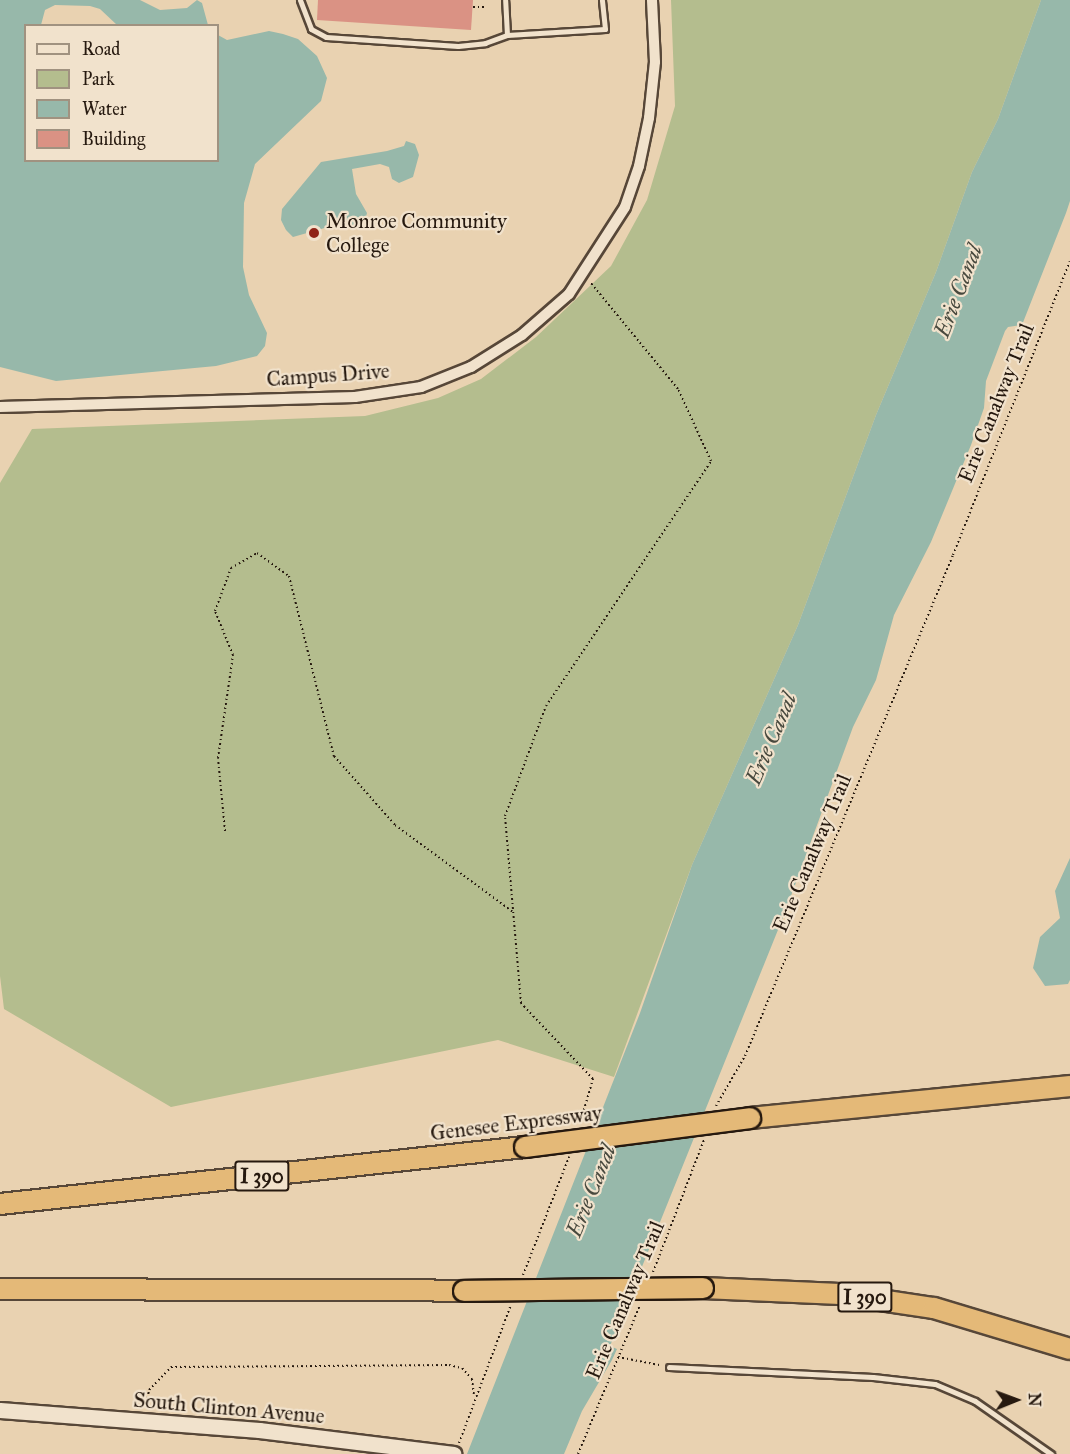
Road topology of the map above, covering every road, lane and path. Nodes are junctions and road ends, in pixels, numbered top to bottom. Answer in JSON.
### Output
{"nodes":[{"id":1,"x":300,"y":0,"type":"edge"},
{"id":2,"x":505,"y":0,"type":"edge"},
{"id":3,"x":602,"y":0,"type":"edge"},
{"id":4,"x":652,"y":0,"type":"edge"},
{"id":5,"x":473,"y":7,"type":"dead end"},
{"id":6,"x":486,"y":7,"type":"dead end"},
{"id":7,"x":507,"y":35,"type":"junction"},
{"id":8,"x":1070,"y":261,"type":"edge"},
{"id":9,"x":584,"y":274,"type":"junction"},
{"id":10,"x":0,"y":407,"type":"edge"},
{"id":11,"x":225,"y":831,"type":"dead end"},
{"id":12,"x":513,"y":912,"type":"junction"},
{"id":13,"x":1070,"y":1075,"type":"edge"},
{"id":14,"x":1070,"y":1086,"type":"edge"},
{"id":15,"x":1037,"y":1089,"type":"junction"},
{"id":16,"x":713,"y":1114,"type":"dead end"},
{"id":17,"x":580,"y":1124,"type":"dead end"},
{"id":18,"x":705,"y":1136,"type":"dead end"},
{"id":19,"x":573,"y":1146,"type":"dead end"},
{"id":20,"x":0,"y":1204,"type":"edge"},
{"id":21,"x":653,"y":1273,"type":"dead end"},
{"id":22,"x":522,"y":1276,"type":"dead end"},
{"id":23,"x":0,"y":1289,"type":"edge"},
{"id":24,"x":644,"y":1294,"type":"dead end"},
{"id":25,"x":514,"y":1298,"type":"dead end"},
{"id":26,"x":1022,"y":1336,"type":"junction"},
{"id":27,"x":1070,"y":1349,"type":"edge"},
{"id":28,"x":618,"y":1357,"type":"junction"},
{"id":29,"x":1070,"y":1365,"type":"edge"},
{"id":30,"x":669,"y":1367,"type":"joint"},
{"id":31,"x":474,"y":1396,"type":"junction"},
{"id":32,"x":0,"y":1410,"type":"edge"},
{"id":33,"x":143,"y":1421,"type":"junction"},
{"id":34,"x":456,"y":1449,"type":"edge"},
{"id":35,"x":578,"y":1454,"type":"edge"},
{"id":36,"x":1051,"y":1454,"type":"edge"}],
"edges":[{"from":1,"to":7,"type":"lane"},
{"from":2,"to":7,"type":"lane"},
{"from":3,"to":7,"type":"lane"},
{"from":4,"to":9,"type":"street","name":"Campus Drive"},
{"from":5,"to":6,"type":"path"},
{"from":8,"to":16,"type":"path","name":"Erie Canalway Trail"},
{"from":9,"to":10,"type":"street","name":"Campus Drive"},
{"from":9,"to":12,"type":"path"},
{"from":11,"to":12,"type":"path"},
{"from":12,"to":17,"type":"path"},
{"from":13,"to":15,"type":"highway","number":"I 390"},
{"from":14,"to":15,"type":"highway","name":"Genesee Expressway"},
{"from":15,"to":20,"type":"highway","name":"Genesee Expressway","number":"I 390","bridge":true},
{"from":18,"to":21,"type":"path","name":"Erie Canalway Trail"},
{"from":19,"to":22,"type":"path"},
{"from":23,"to":26,"type":"highway","number":"I 390","bridge":true},
{"from":24,"to":28,"type":"path","name":"Erie Canalway Trail"},
{"from":25,"to":31,"type":"path"},
{"from":26,"to":27,"type":"highway","number":"I 390"},
{"from":26,"to":29,"type":"highway"},
{"from":28,"to":30,"type":"path"},
{"from":28,"to":35,"type":"path","name":"Erie Canalway Trail"},
{"from":30,"to":36,"type":"lane"},
{"from":31,"to":33,"type":"path"},
{"from":31,"to":34,"type":"path"},
{"from":32,"to":33,"type":"street","name":"South Clinton Avenue"},
{"from":33,"to":34,"type":"street","name":"South Clinton Avenue"}]}
